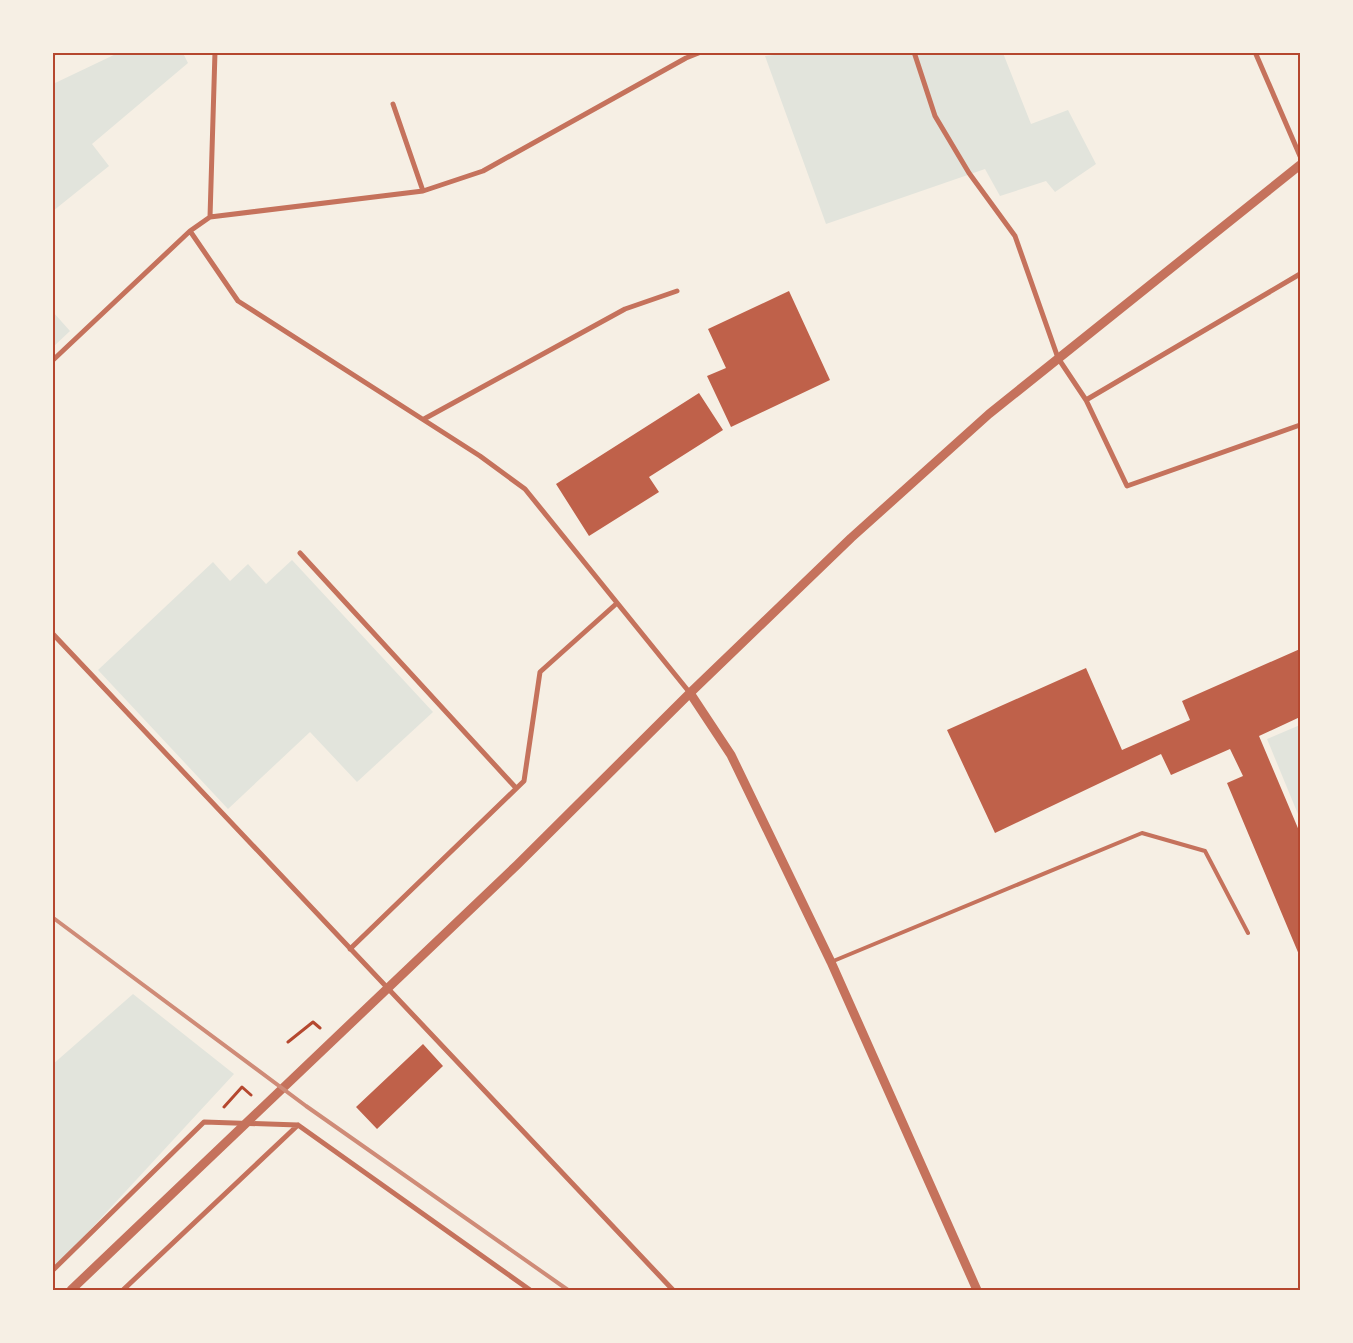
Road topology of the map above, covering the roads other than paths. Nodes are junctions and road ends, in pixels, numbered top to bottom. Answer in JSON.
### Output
{"nodes":[{"id":1,"x":216,"y":52,"type":"edge"},
{"id":2,"x":701,"y":52,"type":"edge"},
{"id":3,"x":914,"y":52,"type":"edge"},
{"id":4,"x":1255,"y":52,"type":"edge"},
{"id":5,"x":393,"y":104,"type":"dead end"},
{"id":6,"x":1300,"y":156,"type":"edge"},
{"id":7,"x":1300,"y":165,"type":"edge"},
{"id":8,"x":423,"y":191,"type":"junction"},
{"id":9,"x":210,"y":217,"type":"junction"},
{"id":10,"x":190,"y":231,"type":"junction"},
{"id":11,"x":1300,"y":274,"type":"edge"},
{"id":12,"x":677,"y":291,"type":"dead end"},
{"id":13,"x":1058,"y":358,"type":"junction"},
{"id":14,"x":52,"y":361,"type":"edge"},
{"id":15,"x":1086,"y":400,"type":"junction"},
{"id":16,"x":424,"y":419,"type":"junction"},
{"id":17,"x":1300,"y":425,"type":"edge"},
{"id":18,"x":300,"y":553,"type":"dead end"},
{"id":19,"x":616,"y":604,"type":"junction"},
{"id":20,"x":52,"y":633,"type":"edge"},
{"id":21,"x":690,"y":693,"type":"junction"},
{"id":22,"x":516,"y":788,"type":"junction"},
{"id":23,"x":1248,"y":933,"type":"dead end"},
{"id":24,"x":350,"y":949,"type":"junction"},
{"id":25,"x":831,"y":962,"type":"junction"},
{"id":26,"x":298,"y":1125,"type":"junction"},
{"id":27,"x":52,"y":1271,"type":"edge"},
{"id":28,"x":71,"y":1290,"type":"edge"},
{"id":29,"x":123,"y":1290,"type":"edge"},
{"id":30,"x":530,"y":1290,"type":"edge"},
{"id":31,"x":673,"y":1290,"type":"edge"},
{"id":32,"x":977,"y":1290,"type":"edge"}],
"edges":[{"from":1,"to":9,"type":"street"},
{"from":2,"to":8,"type":"street"},
{"from":3,"to":13,"type":"street"},
{"from":4,"to":6,"type":"street"},
{"from":5,"to":8,"type":"street"},
{"from":7,"to":13,"type":"street"},
{"from":8,"to":9,"type":"street"},
{"from":9,"to":10,"type":"street"},
{"from":10,"to":14,"type":"street"},
{"from":10,"to":16,"type":"street"},
{"from":11,"to":15,"type":"street"},
{"from":12,"to":16,"type":"street"},
{"from":13,"to":15,"type":"street"},
{"from":13,"to":21,"type":"street"},
{"from":15,"to":17,"type":"street"},
{"from":16,"to":19,"type":"street"},
{"from":18,"to":22,"type":"street"},
{"from":19,"to":21,"type":"street"},
{"from":19,"to":22,"type":"street"},
{"from":20,"to":24,"type":"street"},
{"from":21,"to":25,"type":"street"},
{"from":21,"to":28,"type":"street"},
{"from":22,"to":24,"type":"street"},
{"from":23,"to":25,"type":"lane"},
{"from":24,"to":31,"type":"street"},
{"from":25,"to":32,"type":"street"},
{"from":26,"to":27,"type":"street"},
{"from":26,"to":29,"type":"street"},
{"from":26,"to":30,"type":"street"}]}
